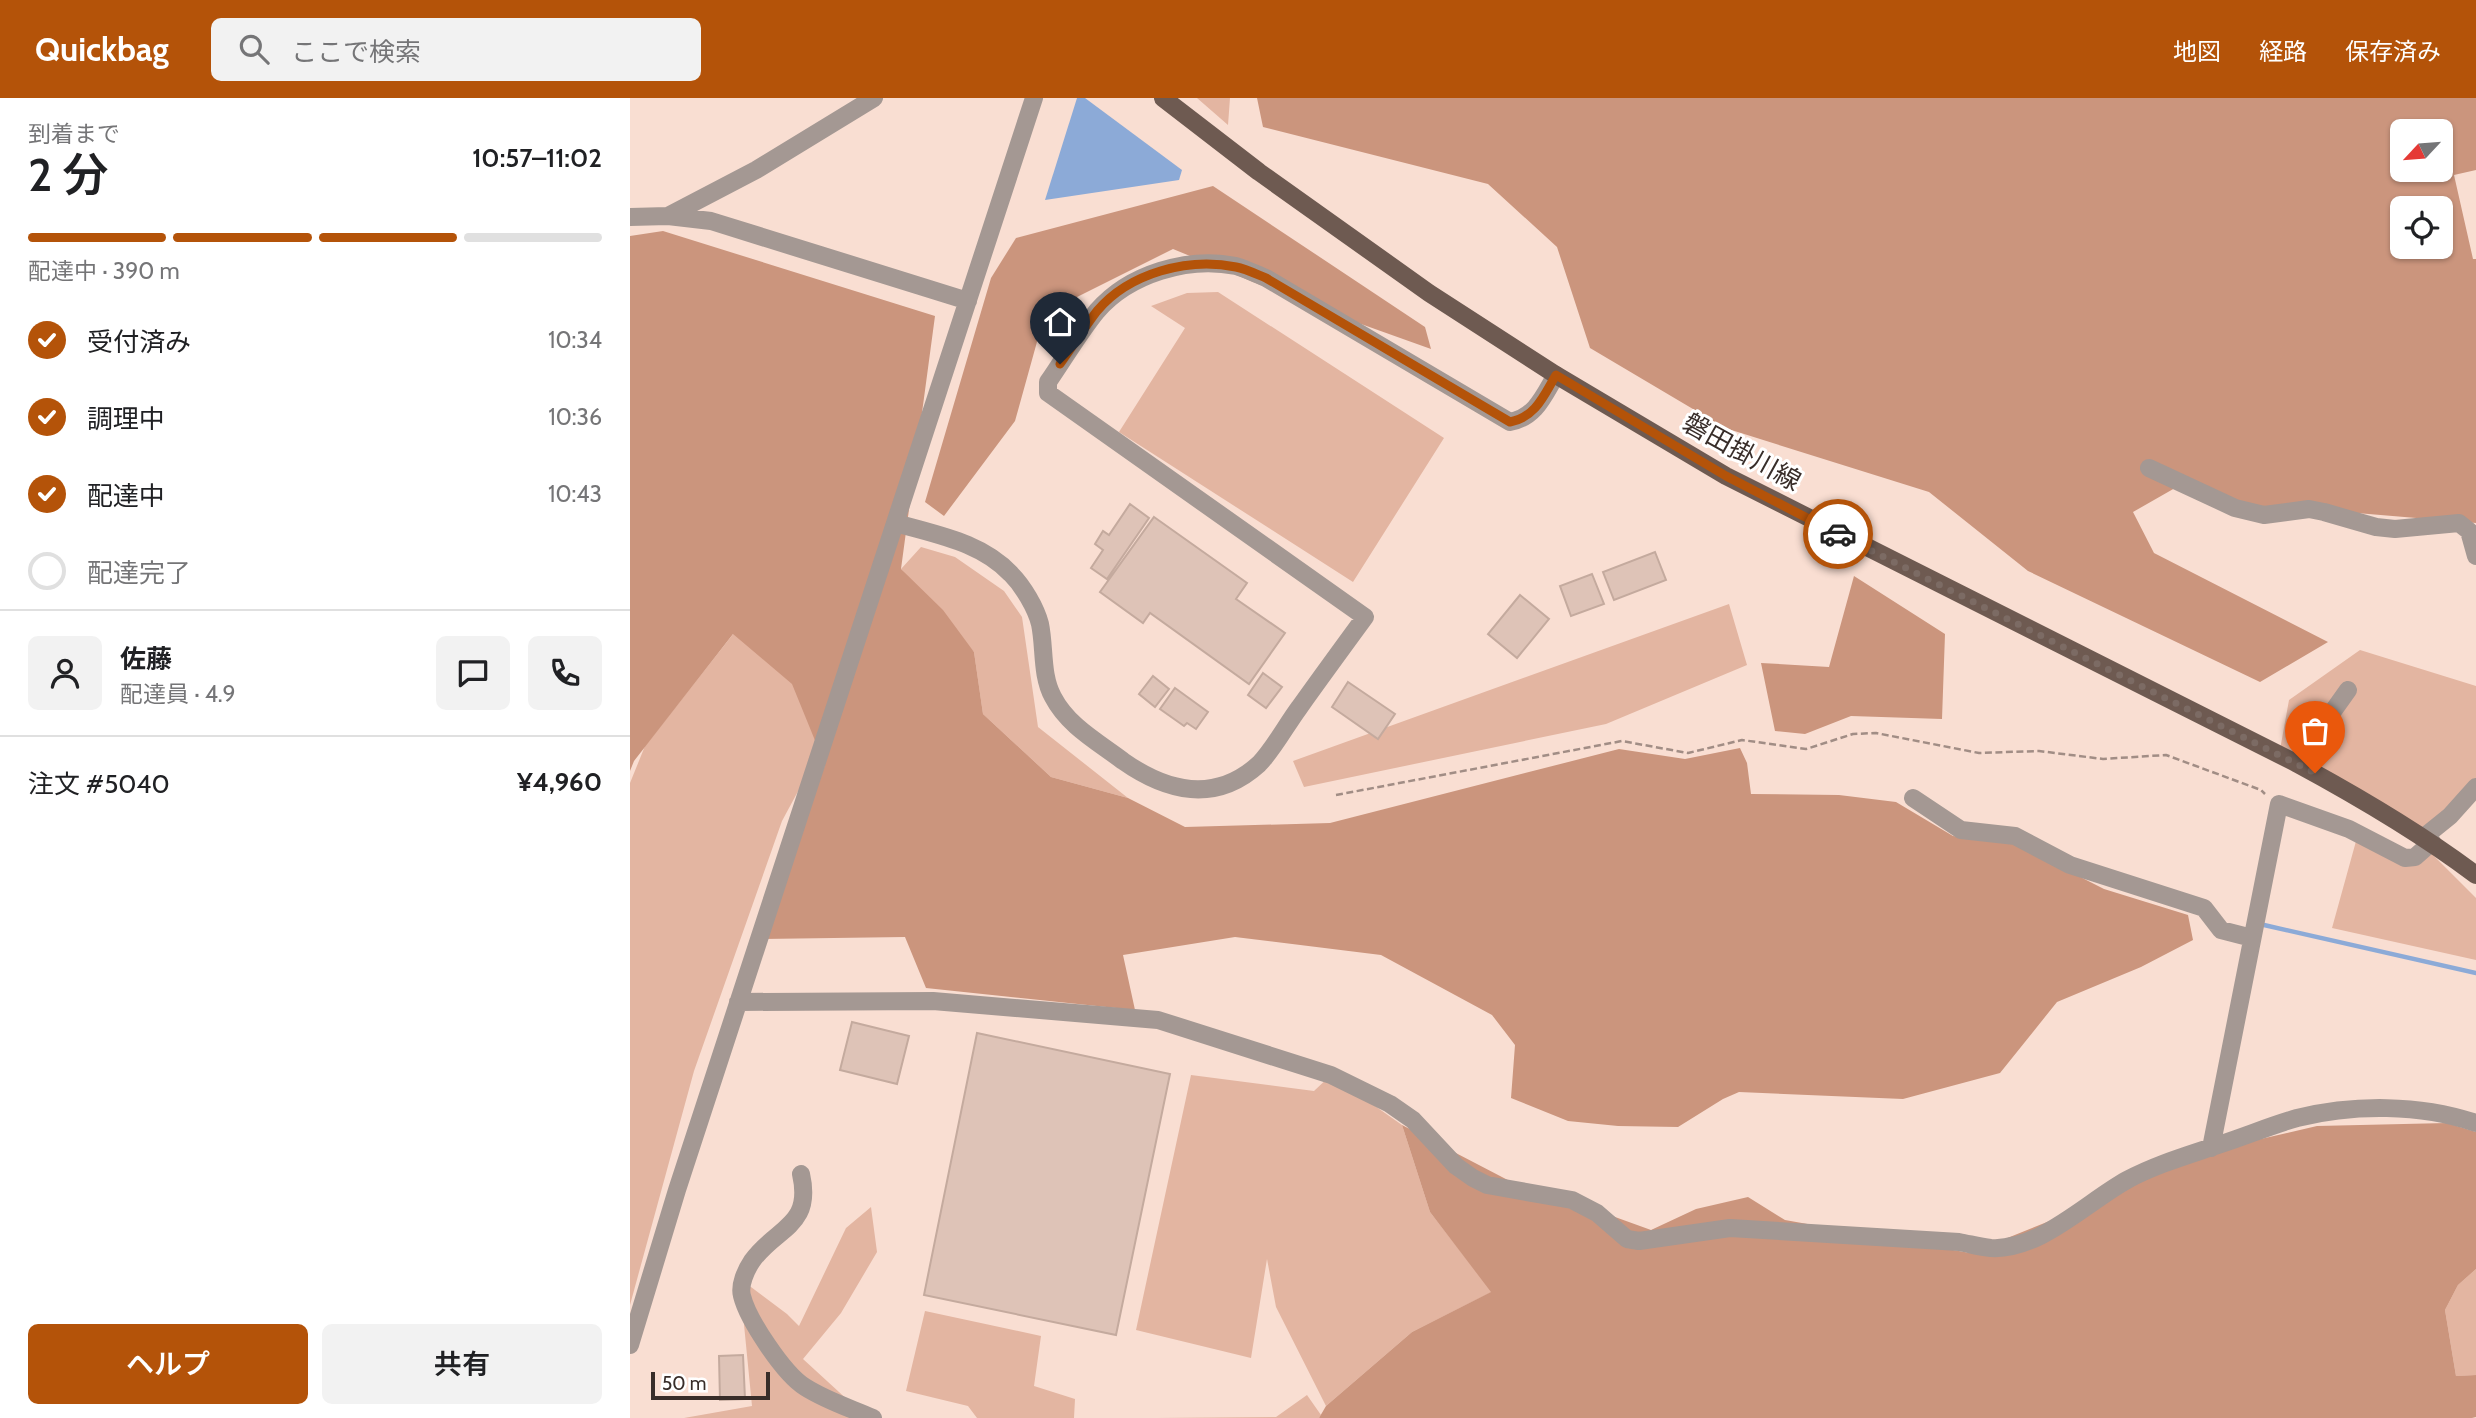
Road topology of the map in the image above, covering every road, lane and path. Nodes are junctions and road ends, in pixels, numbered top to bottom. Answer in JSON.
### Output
{"nodes":[{"id":1,"x":874,"y":98,"type":"edge"},
{"id":2,"x":1034,"y":98,"type":"edge"},
{"id":3,"x":1163,"y":98,"type":"edge"},
{"id":4,"x":668,"y":216,"type":"junction"},
{"id":5,"x":630,"y":217,"type":"edge"},
{"id":6,"x":968,"y":301,"type":"junction"},
{"id":7,"x":1556,"y":375,"type":"junction"},
{"id":8,"x":2149,"y":468,"type":"dead end"},
{"id":9,"x":896,"y":523,"type":"junction"},
{"id":10,"x":2476,"y":556,"type":"edge"},
{"id":11,"x":2348,"y":690,"type":"dead end"},
{"id":12,"x":2296,"y":763,"type":"junction"},
{"id":13,"x":2476,"y":787,"type":"edge"},
{"id":14,"x":1336,"y":796,"type":"dead end"},
{"id":15,"x":1913,"y":798,"type":"dead end"},
{"id":16,"x":2279,"y":804,"type":"junction"},
{"id":17,"x":2428,"y":840,"type":"junction"},
{"id":18,"x":2476,"y":875,"type":"edge"},
{"id":19,"x":2252,"y":938,"type":"junction"},
{"id":20,"x":738,"y":1002,"type":"junction"},
{"id":21,"x":2476,"y":1123,"type":"edge"},
{"id":22,"x":2211,"y":1147,"type":"junction"},
{"id":23,"x":801,"y":1174,"type":"dead end"},
{"id":24,"x":630,"y":1345,"type":"edge"},
{"id":25,"x":873,"y":1418,"type":"edge"}],
"edges":[{"from":1,"to":4,"type":"street"},
{"from":2,"to":6,"type":"street"},
{"from":3,"to":7,"type":"main road","name":"磐田掛川線"},
{"from":4,"to":5,"type":"street"},
{"from":4,"to":6,"type":"street"},
{"from":6,"to":9,"type":"street"},
{"from":7,"to":9,"type":"street"},
{"from":7,"to":12,"type":"main road","name":"磐田掛川線"},
{"from":8,"to":10,"type":"street"},
{"from":9,"to":20,"type":"street"},
{"from":11,"to":12,"type":"street"},
{"from":12,"to":17,"type":"main road","name":"磐田掛川線"},
{"from":13,"to":17,"type":"street"},
{"from":14,"to":16,"type":"path"},
{"from":15,"to":19,"type":"street"},
{"from":16,"to":17,"type":"street"},
{"from":16,"to":19,"type":"street"},
{"from":17,"to":18,"type":"main road","name":"磐田掛川線"},
{"from":19,"to":22,"type":"street"},
{"from":20,"to":22,"type":"street"},
{"from":20,"to":24,"type":"street"},
{"from":21,"to":22,"type":"street"},
{"from":23,"to":25,"type":"street"}]}
